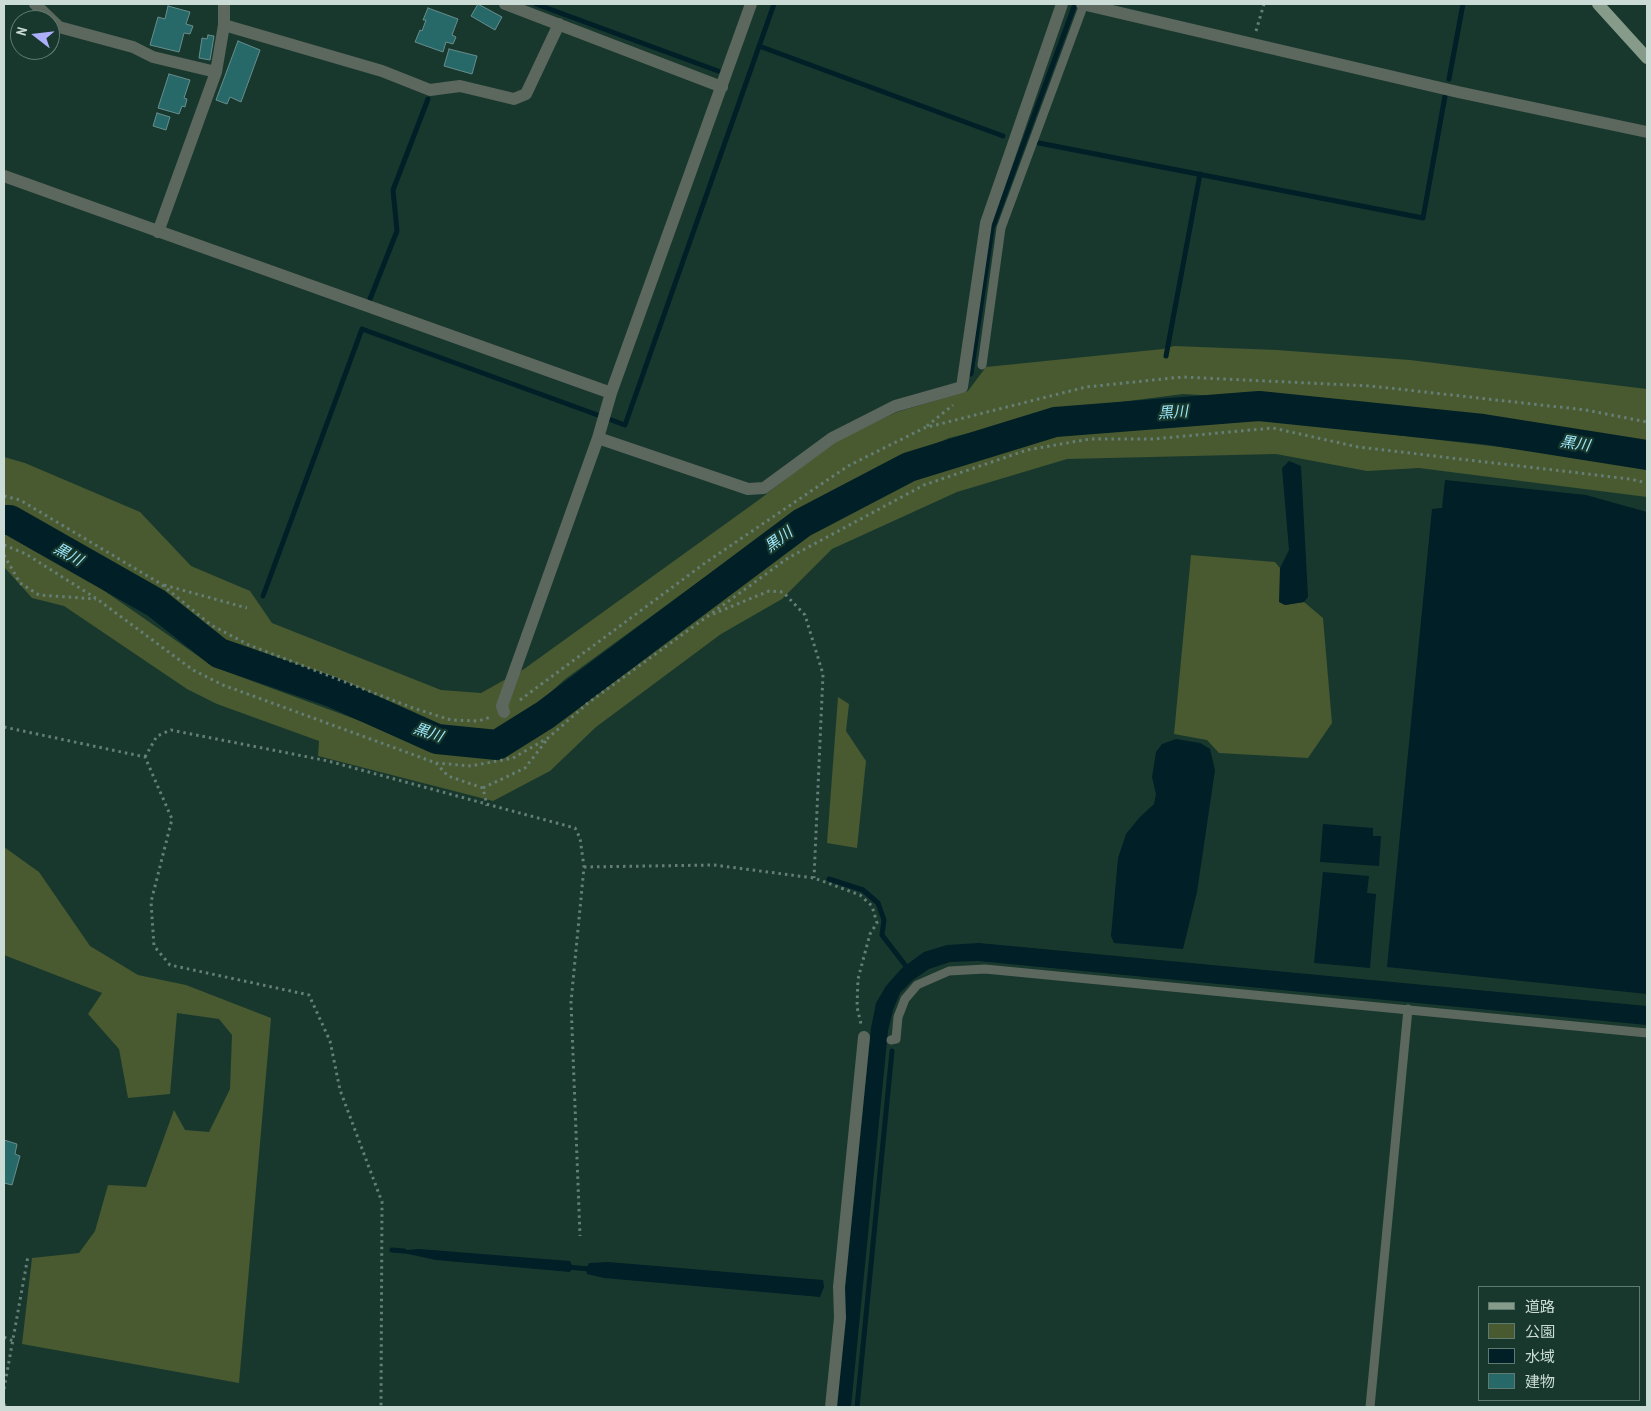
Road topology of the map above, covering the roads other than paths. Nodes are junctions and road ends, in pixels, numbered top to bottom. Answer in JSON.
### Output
{"nodes":[{"id":1,"x":35,"y":4,"type":"edge"},
{"id":2,"x":224,"y":4,"type":"edge"},
{"id":3,"x":505,"y":4,"type":"edge"},
{"id":4,"x":751,"y":4,"type":"edge"},
{"id":5,"x":1062,"y":4,"type":"edge"},
{"id":6,"x":1083,"y":4,"type":"edge"},
{"id":7,"x":1598,"y":4,"type":"edge"},
{"id":8,"x":559,"y":24,"type":"junction"},
{"id":9,"x":224,"y":25,"type":"junction"},
{"id":10,"x":1647,"y":58,"type":"edge"},
{"id":11,"x":216,"y":72,"type":"junction"},
{"id":12,"x":722,"y":87,"type":"junction"},
{"id":13,"x":1647,"y":132,"type":"edge"},
{"id":14,"x":4,"y":176,"type":"edge"},
{"id":15,"x":158,"y":232,"type":"junction"},
{"id":16,"x":982,"y":366,"type":"dead end"},
{"id":17,"x":611,"y":393,"type":"junction"},
{"id":18,"x":598,"y":438,"type":"junction"},
{"id":19,"x":504,"y":712,"type":"road end"},
{"id":20,"x":1408,"y":1009,"type":"junction"},
{"id":21,"x":1647,"y":1033,"type":"edge"},
{"id":22,"x":864,"y":1037,"type":"road end"},
{"id":23,"x":891,"y":1040,"type":"dead end"},
{"id":24,"x":831,"y":1407,"type":"edge"},
{"id":25,"x":1370,"y":1407,"type":"edge"}],
"edges":[{"from":1,"to":11,"type":"street"},
{"from":2,"to":9,"type":"street"},
{"from":3,"to":8,"type":"street"},
{"from":4,"to":12,"type":"street"},
{"from":5,"to":18,"type":"street"},
{"from":6,"to":13,"type":"street"},
{"from":6,"to":16,"type":"lane"},
{"from":7,"to":10,"type":"main road"},
{"from":8,"to":9,"type":"street"},
{"from":8,"to":12,"type":"street"},
{"from":9,"to":11,"type":"street"},
{"from":11,"to":15,"type":"street"},
{"from":12,"to":17,"type":"street"},
{"from":14,"to":15,"type":"street"},
{"from":15,"to":17,"type":"street"},
{"from":17,"to":18,"type":"street"},
{"from":18,"to":19,"type":"street"},
{"from":20,"to":21,"type":"lane"},
{"from":20,"to":23,"type":"lane"},
{"from":20,"to":25,"type":"lane"},
{"from":22,"to":24,"type":"street"}]}
